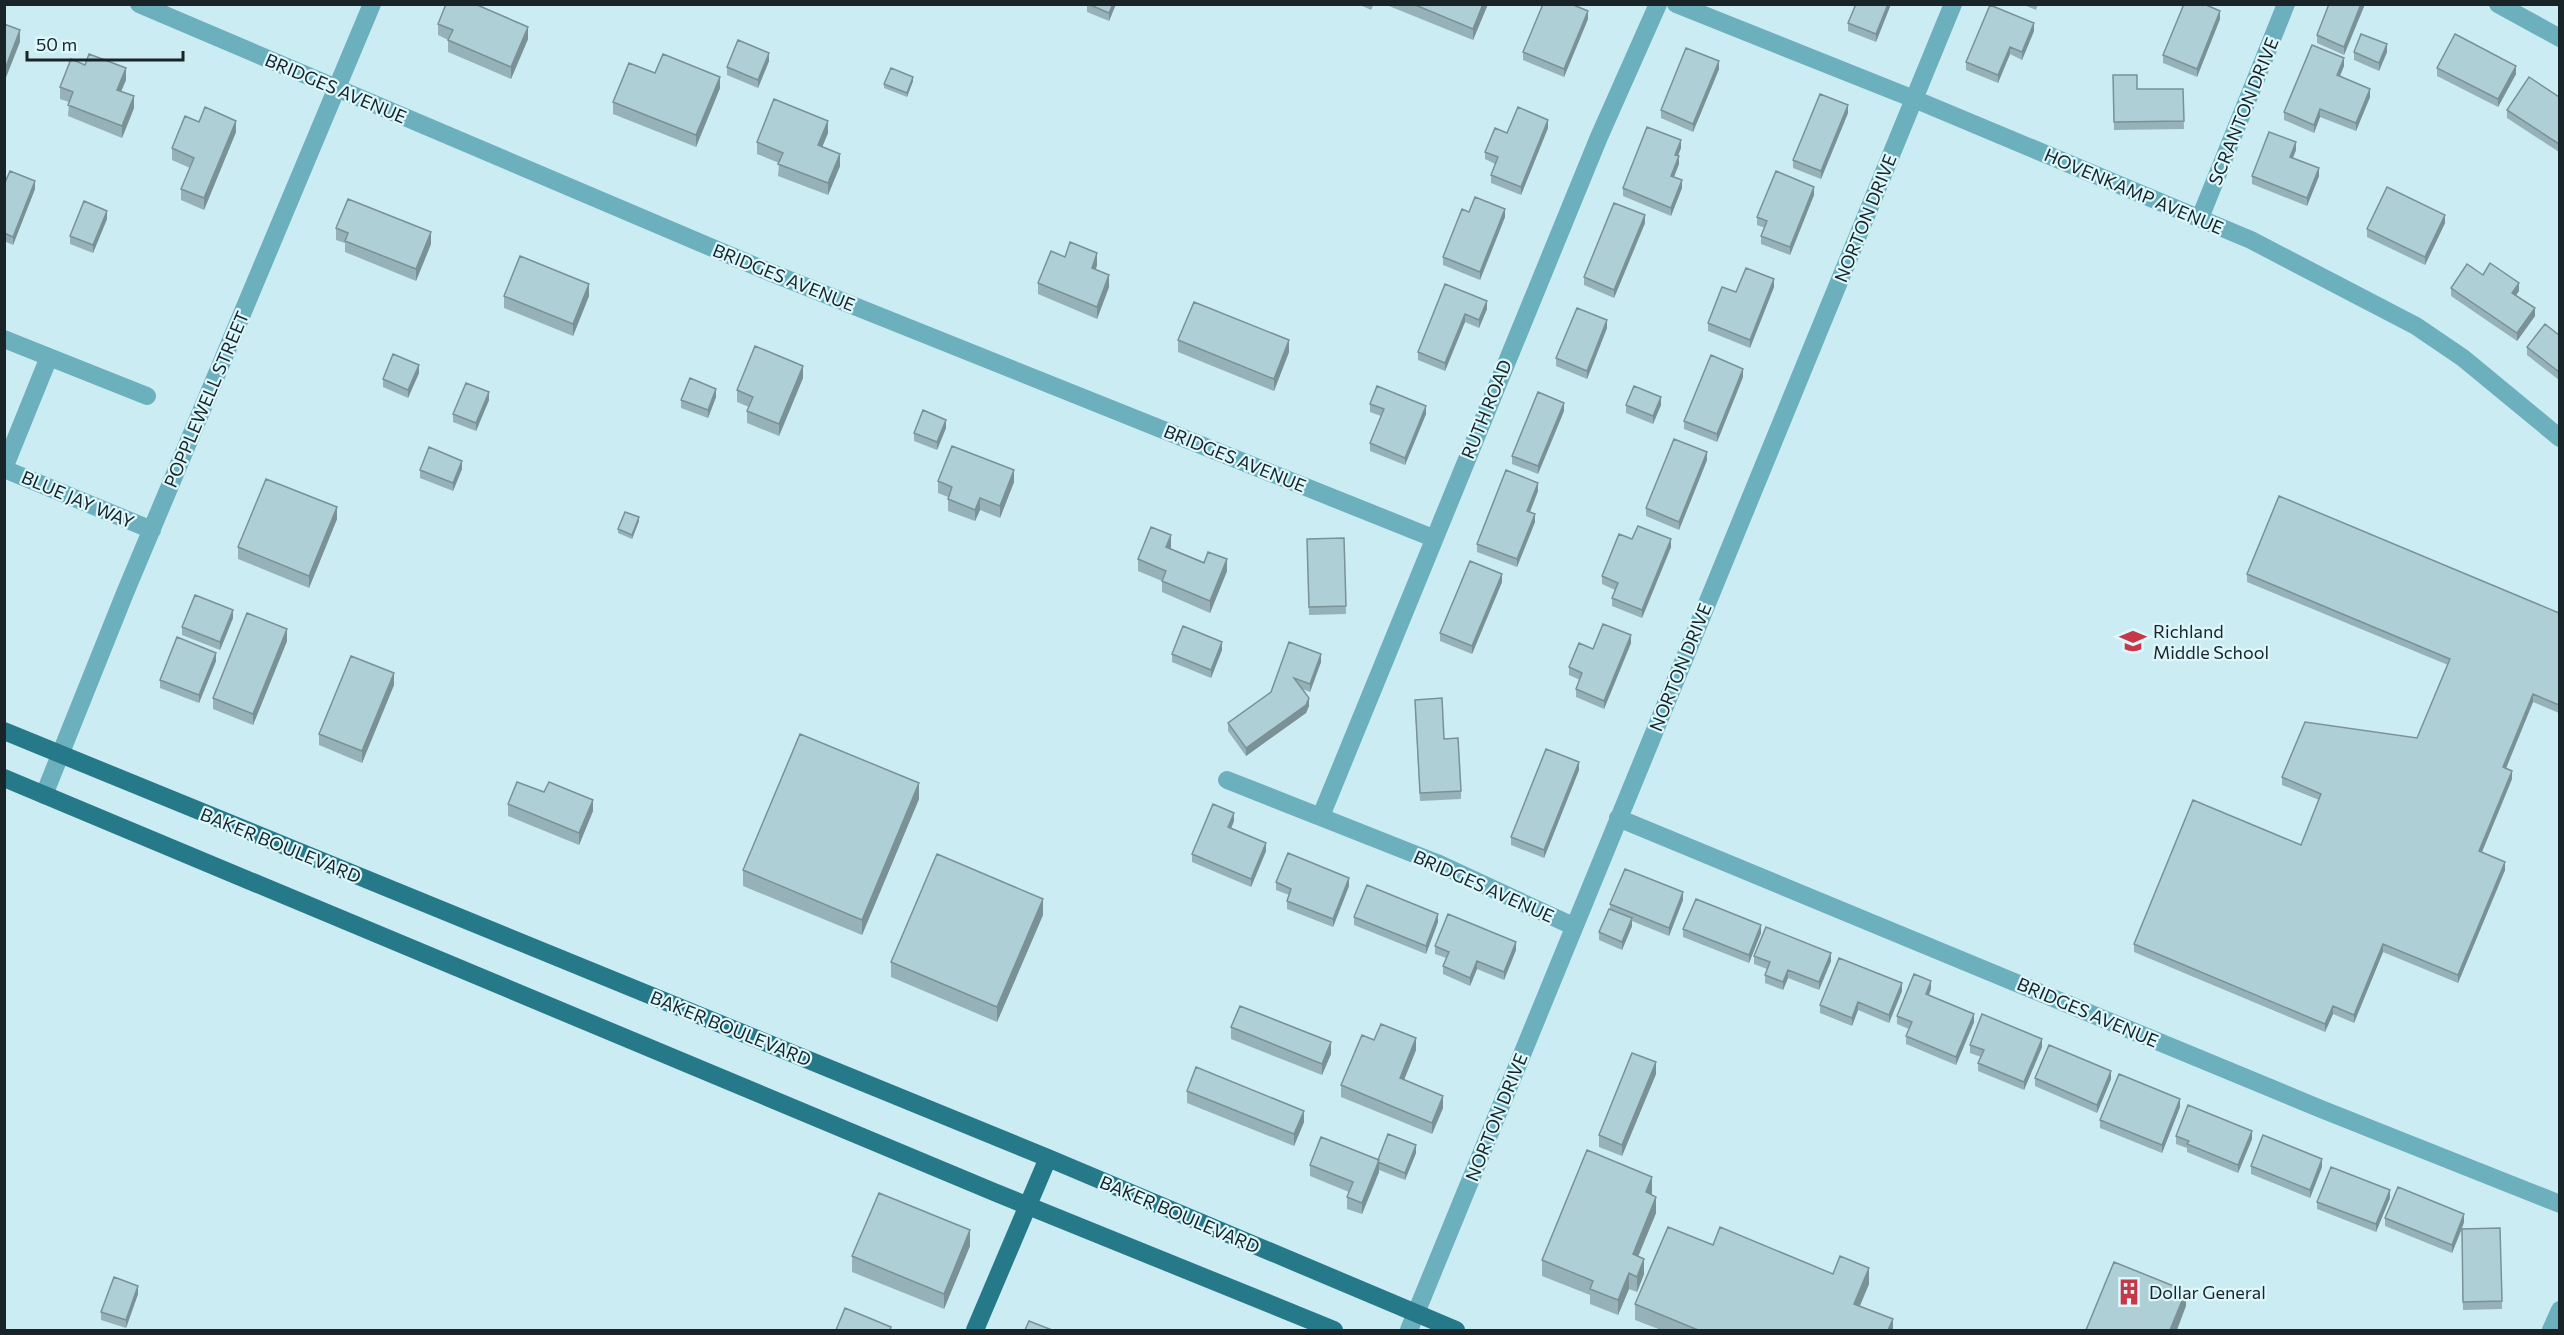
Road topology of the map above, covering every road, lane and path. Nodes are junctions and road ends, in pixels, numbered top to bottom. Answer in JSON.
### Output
{"nodes":[{"id":1,"x":139,"y":4,"type":"edge"},
{"id":2,"x":372,"y":4,"type":"edge"},
{"id":3,"x":1658,"y":4,"type":"edge"},
{"id":4,"x":1676,"y":4,"type":"edge"},
{"id":5,"x":1953,"y":4,"type":"edge"},
{"id":6,"x":2286,"y":4,"type":"edge"},
{"id":7,"x":2498,"y":4,"type":"edge"},
{"id":8,"x":2559,"y":38,"type":"edge"},
{"id":9,"x":336,"y":88,"type":"junction"},
{"id":10,"x":1914,"y":99,"type":"junction"},
{"id":11,"x":2200,"y":218,"type":"junction"},
{"id":12,"x":4,"y":339,"type":"edge"},
{"id":13,"x":50,"y":357,"type":"junction"},
{"id":14,"x":147,"y":396,"type":"dead end"},
{"id":15,"x":2559,"y":438,"type":"edge"},
{"id":16,"x":4,"y":468,"type":"edge"},
{"id":17,"x":152,"y":530,"type":"junction"},
{"id":18,"x":1433,"y":538,"type":"junction"},
{"id":19,"x":4,"y":731,"type":"edge"},
{"id":20,"x":60,"y":754,"type":"junction"},
{"id":21,"x":4,"y":778,"type":"edge"},
{"id":22,"x":1227,"y":780,"type":"dead end"},
{"id":23,"x":44,"y":795,"type":"junction"},
{"id":24,"x":1321,"y":816,"type":"junction"},
{"id":25,"x":1618,"y":818,"type":"junction"},
{"id":26,"x":1574,"y":926,"type":"junction"},
{"id":27,"x":1048,"y":1158,"type":"junction"},
{"id":28,"x":2559,"y":1204,"type":"edge"},
{"id":29,"x":1027,"y":1206,"type":"junction"},
{"id":30,"x":2559,"y":1310,"type":"edge"},
{"id":31,"x":1412,"y":1322,"type":"edge"},
{"id":32,"x":975,"y":1330,"type":"edge"},
{"id":33,"x":1334,"y":1330,"type":"edge"},
{"id":34,"x":1456,"y":1330,"type":"edge"},
{"id":35,"x":2551,"y":1330,"type":"edge"}],
"edges":[{"from":1,"to":9,"type":"street","name":"BRIDGES AVENUE"},
{"from":2,"to":9,"type":"street","name":"POPPLEWELL STREET"},
{"from":3,"to":18,"type":"street","name":"RUTH ROAD"},
{"from":4,"to":10,"type":"street","name":"HOVENKAMP AVENUE"},
{"from":5,"to":10,"type":"street","name":"NORTON DRIVE"},
{"from":6,"to":11,"type":"street","name":"SCRANTON DRIVE"},
{"from":7,"to":8,"type":"street"},
{"from":9,"to":17,"type":"street","name":"POPPLEWELL STREET"},
{"from":9,"to":18,"type":"street","name":"BRIDGES AVENUE"},
{"from":10,"to":11,"type":"street","name":"HOVENKAMP AVENUE"},
{"from":10,"to":25,"type":"street","name":"NORTON DRIVE"},
{"from":11,"to":15,"type":"street","name":"HOVENKAMP AVENUE"},
{"from":12,"to":13,"type":"street"},
{"from":13,"to":14,"type":"street"},
{"from":13,"to":16,"type":"street"},
{"from":16,"to":17,"type":"street","name":"BLUE JAY WAY"},
{"from":17,"to":20,"type":"street","name":"POPPLEWELL STREET"},
{"from":18,"to":24,"type":"street","name":"RUTH ROAD"},
{"from":19,"to":20,"type":"main road","name":"BAKER BOULEVARD"},
{"from":20,"to":23,"type":"street","name":"POPPLEWELL STREET"},
{"from":20,"to":27,"type":"main road","name":"BAKER BOULEVARD"},
{"from":21,"to":23,"type":"main road"},
{"from":22,"to":24,"type":"street","name":"BRIDGES AVENUE"},
{"from":23,"to":29,"type":"main road"},
{"from":24,"to":26,"type":"street","name":"BRIDGES AVENUE"},
{"from":25,"to":26,"type":"street","name":"NORTON DRIVE"},
{"from":25,"to":28,"type":"street","name":"BRIDGES AVENUE"},
{"from":26,"to":31,"type":"street","name":"NORTON DRIVE"},
{"from":27,"to":29,"type":"main road"},
{"from":27,"to":31,"type":"main road","name":"BAKER BOULEVARD"},
{"from":29,"to":32,"type":"main road"},
{"from":29,"to":33,"type":"main road"},
{"from":30,"to":35,"type":"street"},
{"from":31,"to":34,"type":"main road","name":"BAKER BOULEVARD"}]}
